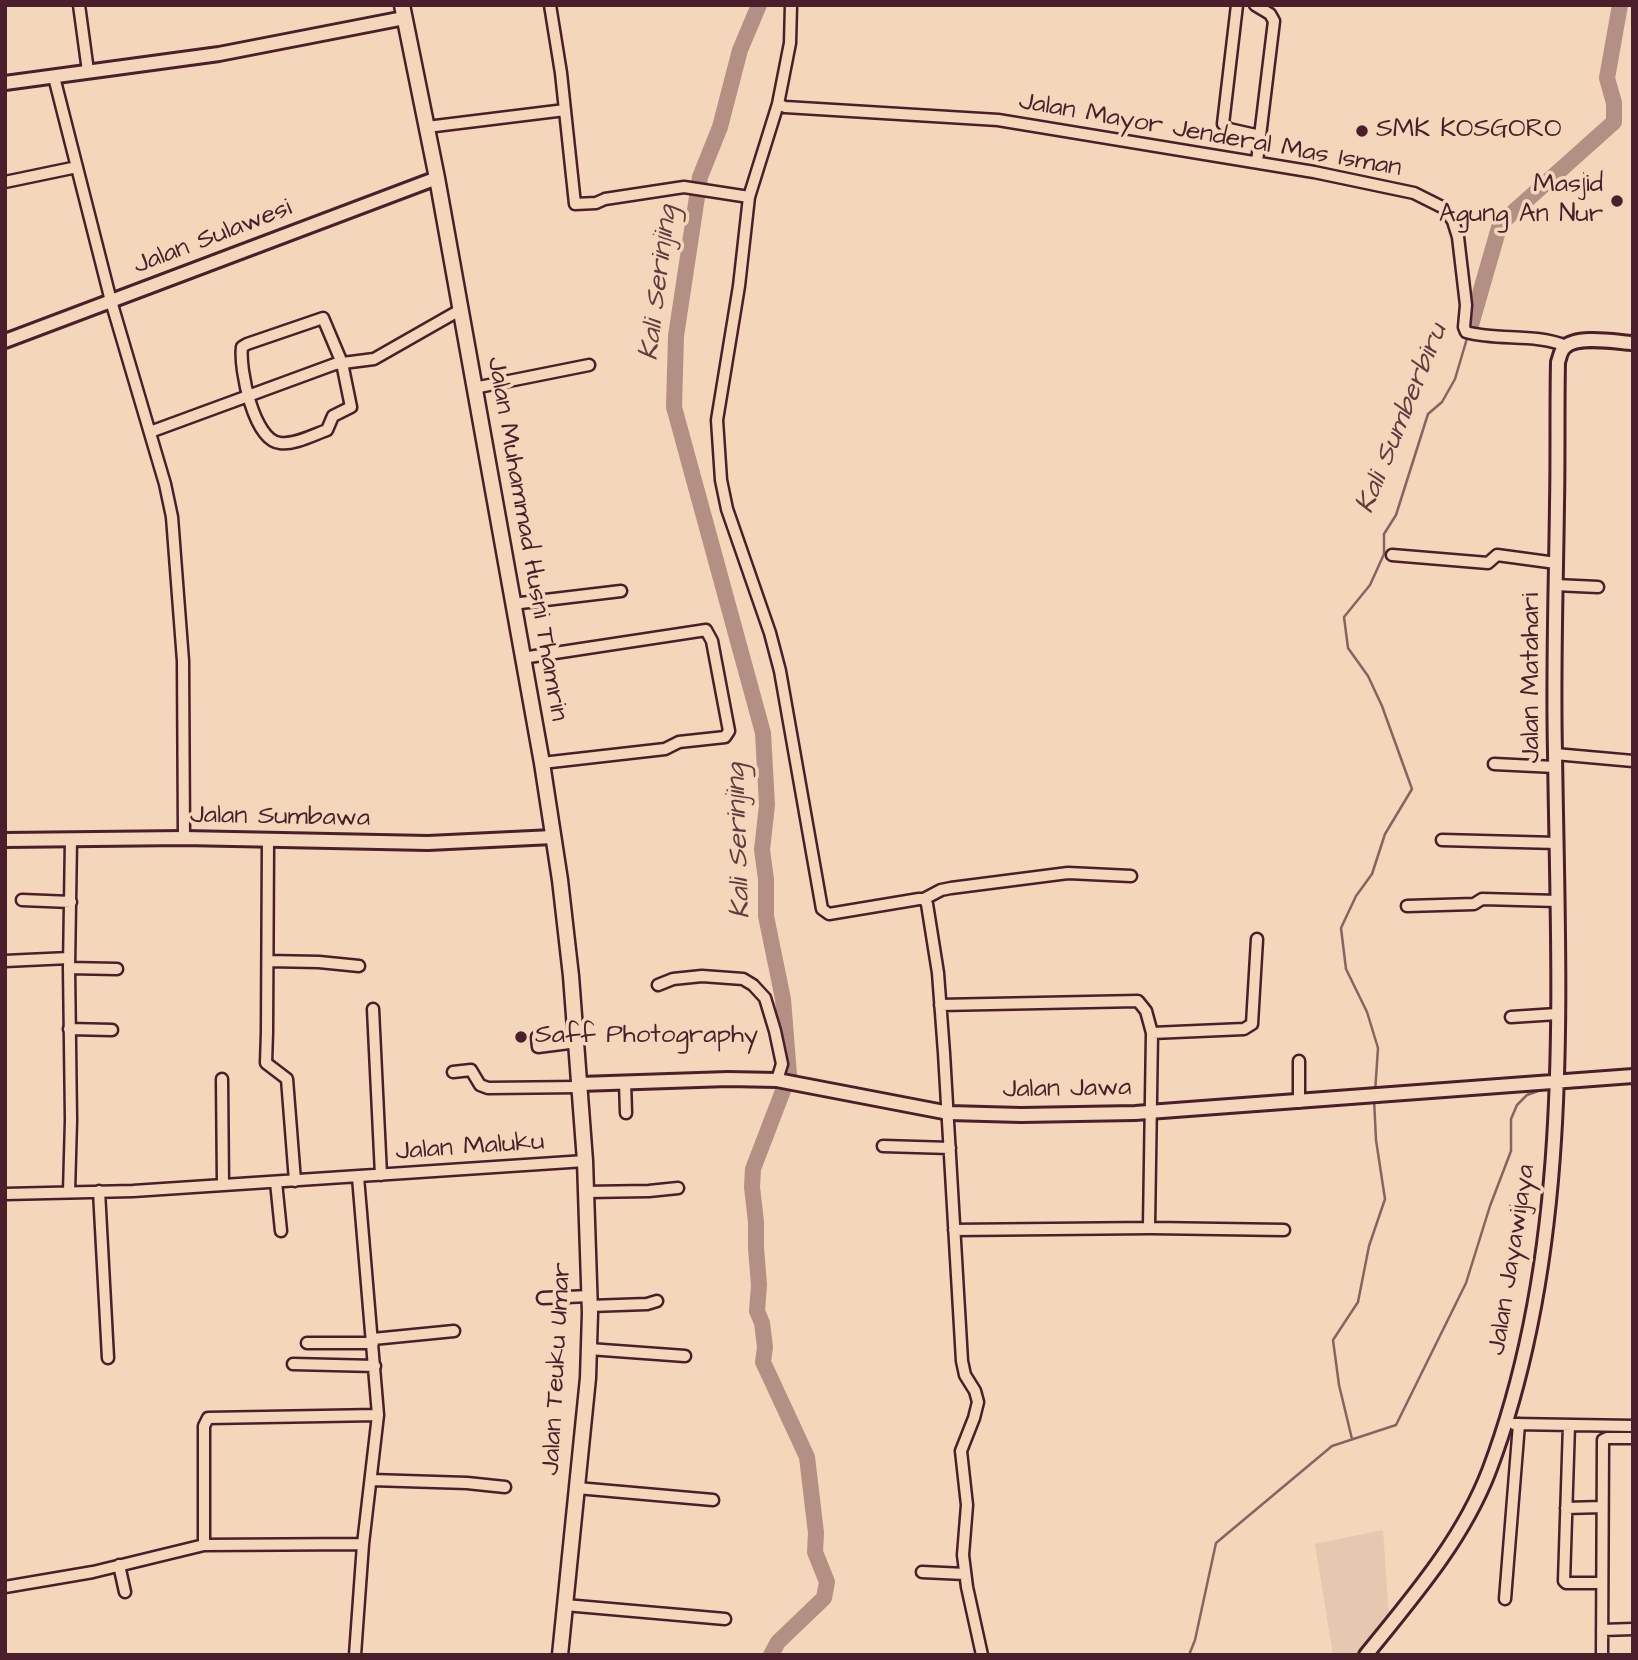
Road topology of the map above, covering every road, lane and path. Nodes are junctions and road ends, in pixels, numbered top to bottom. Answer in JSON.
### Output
{"nodes":[{"id":1,"x":79,"y":5,"type":"edge"},
{"id":2,"x":550,"y":5,"type":"edge"},
{"id":3,"x":791,"y":5,"type":"edge"},
{"id":4,"x":1237,"y":5,"type":"edge"},
{"id":5,"x":1255,"y":5,"type":"edge"},
{"id":6,"x":403,"y":11,"type":"edge"},
{"id":7,"x":88,"y":71,"type":"junction"},
{"id":8,"x":54,"y":77,"type":"junction"},
{"id":9,"x":5,"y":83,"type":"edge"},
{"id":10,"x":778,"y":104,"type":"junction"},
{"id":11,"x":565,"y":110,"type":"junction"},
{"id":12,"x":427,"y":127,"type":"junction"},
{"id":13,"x":1260,"y":136,"type":"junction"},
{"id":14,"x":1257,"y":162,"type":"junction"},
{"id":15,"x":77,"y":167,"type":"junction"},
{"id":16,"x":437,"y":178,"type":"junction"},
{"id":17,"x":5,"y":182,"type":"edge"},
{"id":18,"x":746,"y":196,"type":"junction"},
{"id":19,"x":111,"y":301,"type":"junction"},
{"id":20,"x":460,"y":310,"type":"junction"},
{"id":21,"x":5,"y":341,"type":"edge"},
{"id":22,"x":1633,"y":343,"type":"edge"},
{"id":23,"x":1566,"y":346,"type":"junction"},
{"id":24,"x":342,"y":363,"type":"junction"},
{"id":25,"x":589,"y":365,"type":"dead end"},
{"id":26,"x":474,"y":388,"type":"junction"},
{"id":27,"x":248,"y":396,"type":"junction"},
{"id":28,"x":150,"y":432,"type":"junction"},
{"id":29,"x":1392,"y":555,"type":"dead end"},
{"id":30,"x":1556,"y":563,"type":"junction"},
{"id":31,"x":1555,"y":585,"type":"junction"},
{"id":32,"x":1598,"y":587,"type":"dead end"},
{"id":33,"x":621,"y":591,"type":"dead end"},
{"id":34,"x":512,"y":604,"type":"junction"},
{"id":35,"x":522,"y":657,"type":"junction"},
{"id":36,"x":1555,"y":760,"type":"junction"},
{"id":37,"x":1633,"y":761,"type":"edge"},
{"id":38,"x":542,"y":762,"type":"junction"},
{"id":39,"x":1494,"y":764,"type":"dead end"},
{"id":40,"x":553,"y":837,"type":"junction"},
{"id":41,"x":184,"y":838,"type":"junction"},
{"id":42,"x":71,"y":839,"type":"junction"},
{"id":43,"x":5,"y":840,"type":"edge"},
{"id":44,"x":1442,"y":840,"type":"dead end"},
{"id":45,"x":268,"y":841,"type":"junction"},
{"id":46,"x":1557,"y":843,"type":"junction"},
{"id":47,"x":1131,"y":876,"type":"dead end"},
{"id":48,"x":22,"y":900,"type":"dead end"},
{"id":49,"x":924,"y":900,"type":"junction"},
{"id":50,"x":1558,"y":901,"type":"junction"},
{"id":51,"x":71,"y":902,"type":"junction"},
{"id":52,"x":1407,"y":906,"type":"dead end"},
{"id":53,"x":1257,"y":940,"type":"dead end"},
{"id":54,"x":5,"y":961,"type":"edge"},
{"id":55,"x":268,"y":961,"type":"junction"},
{"id":56,"x":69,"y":963,"type":"junction"},
{"id":57,"x":359,"y":966,"type":"dead end"},
{"id":58,"x":117,"y":969,"type":"dead end"},
{"id":59,"x":658,"y":985,"type":"dead end"},
{"id":60,"x":940,"y":1006,"type":"junction"},
{"id":61,"x":373,"y":1009,"type":"dead end"},
{"id":62,"x":1557,"y":1014,"type":"junction"},
{"id":63,"x":1511,"y":1017,"type":"dead end"},
{"id":64,"x":69,"y":1029,"type":"junction"},
{"id":65,"x":112,"y":1030,"type":"dead end"},
{"id":66,"x":1152,"y":1033,"type":"junction"},
{"id":67,"x":537,"y":1037,"type":"dead end"},
{"id":68,"x":577,"y":1042,"type":"junction"},
{"id":69,"x":1299,"y":1061,"type":"dead end"},
{"id":70,"x":453,"y":1072,"type":"dead end"},
{"id":71,"x":1633,"y":1076,"type":"edge"},
{"id":72,"x":222,"y":1079,"type":"dead end"},
{"id":73,"x":779,"y":1080,"type":"junction"},
{"id":74,"x":625,"y":1082,"type":"junction"},
{"id":75,"x":580,"y":1086,"type":"junction"},
{"id":76,"x":1556,"y":1086,"type":"junction"},
{"id":77,"x":1299,"y":1101,"type":"junction"},
{"id":78,"x":1149,"y":1112,"type":"junction"},
{"id":79,"x":626,"y":1113,"type":"dead end"},
{"id":80,"x":949,"y":1113,"type":"junction"},
{"id":81,"x":883,"y":1146,"type":"dead end"},
{"id":82,"x":950,"y":1148,"type":"junction"},
{"id":83,"x":585,"y":1161,"type":"junction"},
{"id":84,"x":381,"y":1175,"type":"junction"},
{"id":85,"x":358,"y":1177,"type":"junction"},
{"id":86,"x":295,"y":1181,"type":"junction"},
{"id":87,"x":276,"y":1182,"type":"junction"},
{"id":88,"x":223,"y":1185,"type":"junction"},
{"id":89,"x":678,"y":1188,"type":"dead end"},
{"id":90,"x":99,"y":1191,"type":"junction"},
{"id":91,"x":69,"y":1192,"type":"junction"},
{"id":92,"x":586,"y":1192,"type":"junction"},
{"id":93,"x":5,"y":1195,"type":"edge"},
{"id":94,"x":1150,"y":1228,"type":"junction"},
{"id":95,"x":954,"y":1230,"type":"junction"},
{"id":96,"x":1284,"y":1230,"type":"dead end"},
{"id":97,"x":281,"y":1231,"type":"dead end"},
{"id":98,"x":543,"y":1298,"type":"dead end"},
{"id":99,"x":590,"y":1301,"type":"junction"},
{"id":100,"x":657,"y":1301,"type":"dead end"},
{"id":101,"x":454,"y":1331,"type":"dead end"},
{"id":102,"x":373,"y":1341,"type":"junction"},
{"id":103,"x":307,"y":1343,"type":"dead end"},
{"id":104,"x":589,"y":1349,"type":"junction"},
{"id":105,"x":684,"y":1356,"type":"dead end"},
{"id":106,"x":108,"y":1358,"type":"dead end"},
{"id":107,"x":293,"y":1364,"type":"dead end"},
{"id":108,"x":375,"y":1366,"type":"junction"},
{"id":109,"x":378,"y":1415,"type":"junction"},
{"id":110,"x":1513,"y":1424,"type":"junction"},
{"id":111,"x":1569,"y":1424,"type":"junction"},
{"id":112,"x":1633,"y":1426,"type":"edge"},
{"id":113,"x":1633,"y":1438,"type":"edge"},
{"id":114,"x":372,"y":1480,"type":"junction"},
{"id":115,"x":505,"y":1487,"type":"dead end"},
{"id":116,"x":577,"y":1488,"type":"junction"},
{"id":117,"x":713,"y":1500,"type":"dead end"},
{"id":118,"x":1602,"y":1507,"type":"junction"},
{"id":119,"x":1566,"y":1508,"type":"junction"},
{"id":120,"x":363,"y":1544,"type":"junction"},
{"id":121,"x":204,"y":1545,"type":"junction"},
{"id":122,"x":119,"y":1565,"type":"junction"},
{"id":123,"x":922,"y":1572,"type":"dead end"},
{"id":124,"x":965,"y":1574,"type":"junction"},
{"id":125,"x":1601,"y":1583,"type":"junction"},
{"id":126,"x":5,"y":1587,"type":"edge"},
{"id":127,"x":125,"y":1592,"type":"dead end"},
{"id":128,"x":1505,"y":1599,"type":"dead end"},
{"id":129,"x":565,"y":1605,"type":"junction"},
{"id":130,"x":725,"y":1619,"type":"dead end"},
{"id":131,"x":1633,"y":1629,"type":"edge"},
{"id":132,"x":1602,"y":1630,"type":"junction"},
{"id":133,"x":355,"y":1655,"type":"edge"},
{"id":134,"x":560,"y":1655,"type":"edge"},
{"id":135,"x":982,"y":1655,"type":"edge"},
{"id":136,"x":1366,"y":1655,"type":"edge"},
{"id":137,"x":1602,"y":1655,"type":"edge"}],
"edges":[{"from":1,"to":7,"type":"street"},
{"from":2,"to":11,"type":"street"},
{"from":3,"to":10,"type":"street"},
{"from":4,"to":13,"type":"street"},
{"from":5,"to":13,"type":"street"},
{"from":6,"to":7,"type":"street"},
{"from":6,"to":12,"type":"main road","name":"Jalan Muhammad Husni Thamrin"},
{"from":7,"to":8,"type":"street"},
{"from":8,"to":9,"type":"street"},
{"from":8,"to":15,"type":"street"},
{"from":10,"to":14,"type":"street","name":"Jalan Mayor Jenderal Mas Isman"},
{"from":10,"to":18,"type":"street"},
{"from":11,"to":12,"type":"street"},
{"from":11,"to":18,"type":"street"},
{"from":12,"to":16,"type":"main road","name":"Jalan Muhammad Husni Thamrin"},
{"from":13,"to":14,"type":"street"},
{"from":14,"to":23,"type":"street","name":"Jalan Mayor Jenderal Mas Isman"},
{"from":15,"to":17,"type":"street"},
{"from":15,"to":19,"type":"street"},
{"from":16,"to":19,"type":"street","name":"Jalan Sulawesi"},
{"from":16,"to":20,"type":"main road","name":"Jalan Muhammad Husni Thamrin"},
{"from":18,"to":49,"type":"street"},
{"from":19,"to":21,"type":"street","name":"Jalan Sulawesi"},
{"from":19,"to":28,"type":"street"},
{"from":20,"to":24,"type":"street"},
{"from":20,"to":26,"type":"main road","name":"Jalan Muhammad Husni Thamrin"},
{"from":22,"to":23,"type":"street"},
{"from":23,"to":30,"type":"street","name":"Jalan Matahari"},
{"from":24,"to":27,"type":"street"},
{"from":24,"to":27,"type":"street"},
{"from":24,"to":27,"type":"street"},
{"from":25,"to":26,"type":"street"},
{"from":26,"to":34,"type":"main road","name":"Jalan Muhammad Husni Thamrin"},
{"from":27,"to":28,"type":"street"},
{"from":28,"to":41,"type":"street"},
{"from":29,"to":30,"type":"street"},
{"from":30,"to":31,"type":"street","name":"Jalan Matahari"},
{"from":31,"to":32,"type":"street"},
{"from":31,"to":36,"type":"street","name":"Jalan Matahari"},
{"from":33,"to":34,"type":"street"},
{"from":34,"to":35,"type":"main road","name":"Jalan Muhammad Husni Thamrin"},
{"from":35,"to":38,"type":"main road","name":"Jalan Muhammad Husni Thamrin"},
{"from":35,"to":38,"type":"street"},
{"from":36,"to":37,"type":"street"},
{"from":36,"to":39,"type":"street"},
{"from":36,"to":46,"type":"street","name":"Jalan Matahari"},
{"from":38,"to":40,"type":"main road","name":"Jalan Muhammad Husni Thamrin"},
{"from":40,"to":45,"type":"street","name":"Jalan Sumbawa"},
{"from":40,"to":68,"type":"main road","name":"Jalan Muhammad Husni Thamrin"},
{"from":41,"to":42,"type":"street","name":"Jalan Sumbawa"},
{"from":41,"to":45,"type":"street","name":"Jalan Sumbawa"},
{"from":42,"to":43,"type":"street","name":"Jalan Sumbawa"},
{"from":42,"to":51,"type":"street"},
{"from":44,"to":46,"type":"street"},
{"from":45,"to":55,"type":"street"},
{"from":46,"to":50,"type":"street","name":"Jalan Matahari"},
{"from":47,"to":49,"type":"street"},
{"from":48,"to":51,"type":"street"},
{"from":49,"to":60,"type":"street"},
{"from":50,"to":52,"type":"street"},
{"from":50,"to":62,"type":"street","name":"Jalan Matahari"},
{"from":51,"to":56,"type":"street"},
{"from":53,"to":66,"type":"street"},
{"from":54,"to":56,"type":"street"},
{"from":55,"to":57,"type":"street"},
{"from":55,"to":86,"type":"street"},
{"from":56,"to":58,"type":"street"},
{"from":56,"to":64,"type":"street"},
{"from":59,"to":73,"type":"street"},
{"from":60,"to":66,"type":"street"},
{"from":60,"to":80,"type":"street"},
{"from":61,"to":84,"type":"street"},
{"from":62,"to":63,"type":"street"},
{"from":62,"to":76,"type":"street","name":"Jalan Matahari"},
{"from":64,"to":65,"type":"street"},
{"from":64,"to":91,"type":"street"},
{"from":66,"to":78,"type":"street"},
{"from":67,"to":68,"type":"street"},
{"from":68,"to":75,"type":"main road","name":"Jalan Muhammad Husni Thamrin"},
{"from":69,"to":77,"type":"street"},
{"from":70,"to":75,"type":"street"},
{"from":71,"to":76,"type":"street","name":"Jalan Jawa"},
{"from":72,"to":88,"type":"street"},
{"from":73,"to":74,"type":"street","name":"Jalan Jawa"},
{"from":73,"to":80,"type":"street","name":"Jalan Jawa"},
{"from":74,"to":75,"type":"street","name":"Jalan Jawa"},
{"from":74,"to":79,"type":"street"},
{"from":75,"to":83,"type":"main road","name":"Jalan Teuku Umar"},
{"from":76,"to":77,"type":"street","name":"Jalan Jawa"},
{"from":76,"to":110,"type":"street","name":"Jalan Jayawijaya"},
{"from":77,"to":78,"type":"street","name":"Jalan Jawa"},
{"from":78,"to":80,"type":"street","name":"Jalan Jawa"},
{"from":78,"to":94,"type":"street"},
{"from":80,"to":82,"type":"street"},
{"from":81,"to":82,"type":"street"},
{"from":82,"to":95,"type":"street"},
{"from":83,"to":84,"type":"street","name":"Jalan Maluku"},
{"from":83,"to":92,"type":"main road","name":"Jalan Teuku Umar"},
{"from":84,"to":85,"type":"street","name":"Jalan Maluku"},
{"from":85,"to":86,"type":"street","name":"Jalan Maluku"},
{"from":85,"to":102,"type":"street"},
{"from":86,"to":87,"type":"street","name":"Jalan Maluku"},
{"from":87,"to":88,"type":"street","name":"Jalan Maluku"},
{"from":87,"to":97,"type":"street"},
{"from":88,"to":90,"type":"street","name":"Jalan Maluku"},
{"from":89,"to":92,"type":"street"},
{"from":90,"to":91,"type":"street","name":"Jalan Maluku"},
{"from":90,"to":106,"type":"street"},
{"from":91,"to":93,"type":"street","name":"Jalan Maluku"},
{"from":92,"to":99,"type":"main road","name":"Jalan Teuku Umar"},
{"from":94,"to":95,"type":"street"},
{"from":94,"to":96,"type":"street"},
{"from":95,"to":124,"type":"street"},
{"from":98,"to":99,"type":"street"},
{"from":99,"to":100,"type":"street"},
{"from":99,"to":104,"type":"main road","name":"Jalan Teuku Umar"},
{"from":101,"to":102,"type":"street"},
{"from":102,"to":103,"type":"street"},
{"from":102,"to":108,"type":"street"},
{"from":104,"to":105,"type":"street"},
{"from":104,"to":116,"type":"main road","name":"Jalan Teuku Umar"},
{"from":107,"to":108,"type":"street"},
{"from":108,"to":109,"type":"street"},
{"from":109,"to":114,"type":"street"},
{"from":109,"to":121,"type":"street"},
{"from":110,"to":111,"type":"street"},
{"from":110,"to":128,"type":"street"},
{"from":110,"to":136,"type":"street","name":"Jalan Jayawijaya"},
{"from":111,"to":112,"type":"street"},
{"from":111,"to":119,"type":"street"},
{"from":113,"to":118,"type":"street"},
{"from":114,"to":115,"type":"street"},
{"from":114,"to":120,"type":"street"},
{"from":116,"to":117,"type":"street"},
{"from":116,"to":129,"type":"main road","name":"Jalan Teuku Umar"},
{"from":118,"to":119,"type":"street"},
{"from":118,"to":125,"type":"street"},
{"from":119,"to":125,"type":"street"},
{"from":120,"to":121,"type":"street"},
{"from":120,"to":133,"type":"street"},
{"from":121,"to":122,"type":"street"},
{"from":122,"to":126,"type":"street"},
{"from":122,"to":127,"type":"street"},
{"from":123,"to":124,"type":"street"},
{"from":124,"to":135,"type":"street"},
{"from":125,"to":132,"type":"street"},
{"from":129,"to":130,"type":"street"},
{"from":129,"to":134,"type":"main road","name":"Jalan Teuku Umar"},
{"from":131,"to":132,"type":"street"},
{"from":132,"to":137,"type":"street"}]}
